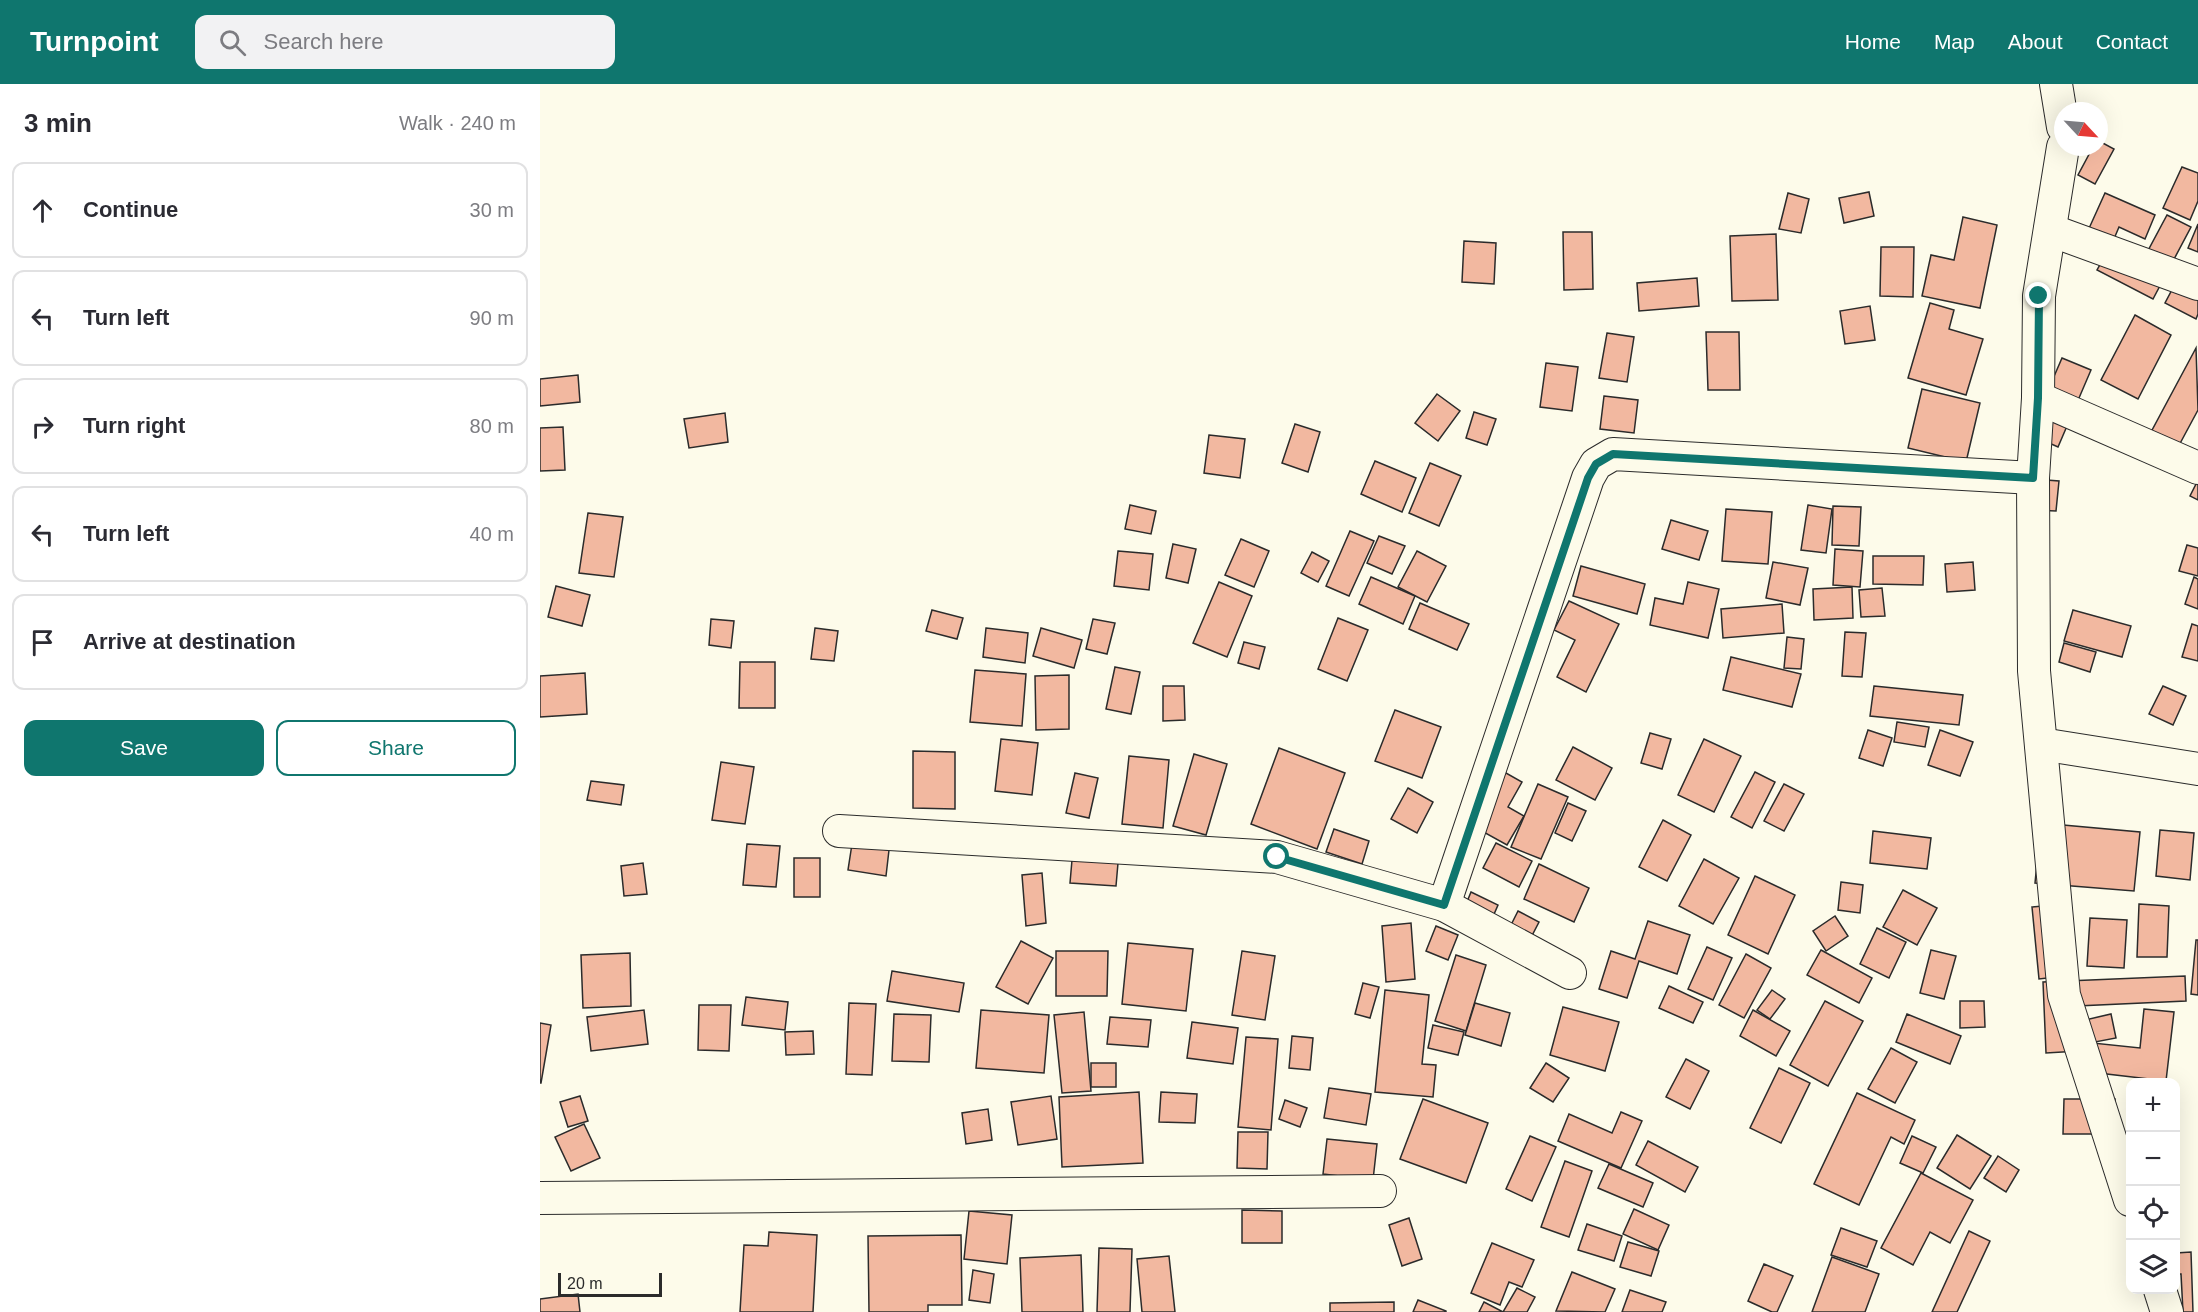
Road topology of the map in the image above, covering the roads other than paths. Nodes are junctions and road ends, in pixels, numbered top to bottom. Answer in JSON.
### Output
{"nodes":[{"id":1,"x":2056,"y":84,"type":"edge"},
{"id":2,"x":2059,"y":102,"type":"edge"},
{"id":3,"x":2062,"y":156,"type":"edge"},
{"id":4,"x":2050,"y":230,"type":"junction"},
{"id":5,"x":2198,"y":284,"type":"edge"},
{"id":6,"x":2038,"y":398,"type":"junction"},
{"id":7,"x":2198,"y":468,"type":"edge"},
{"id":8,"x":2033,"y":478,"type":"junction"},
{"id":9,"x":2041,"y":744,"type":"junction"},
{"id":10,"x":2198,"y":769,"type":"edge"},
{"id":11,"x":838,"y":831,"type":"dead end"},
{"id":12,"x":1444,"y":905,"type":"junction"},
{"id":13,"x":1570,"y":973,"type":"dead end"},
{"id":14,"x":2126,"y":1188,"type":"edge"},
{"id":15,"x":1380,"y":1191,"type":"dead end"},
{"id":16,"x":540,"y":1198,"type":"edge"},
{"id":17,"x":2161,"y":1294,"type":"edge"},
{"id":18,"x":2167,"y":1312,"type":"edge"}],
"edges":[{"from":1,"to":2,"type":"street"},
{"from":3,"to":4,"type":"street"},
{"from":4,"to":5,"type":"street"},
{"from":4,"to":6,"type":"street"},
{"from":6,"to":7,"type":"street"},
{"from":6,"to":8,"type":"street"},
{"from":8,"to":9,"type":"street"},
{"from":8,"to":12,"type":"street"},
{"from":9,"to":10,"type":"street"},
{"from":9,"to":14,"type":"street"},
{"from":11,"to":12,"type":"street"},
{"from":12,"to":13,"type":"street"},
{"from":15,"to":16,"type":"street"},
{"from":17,"to":18,"type":"street"}]}
